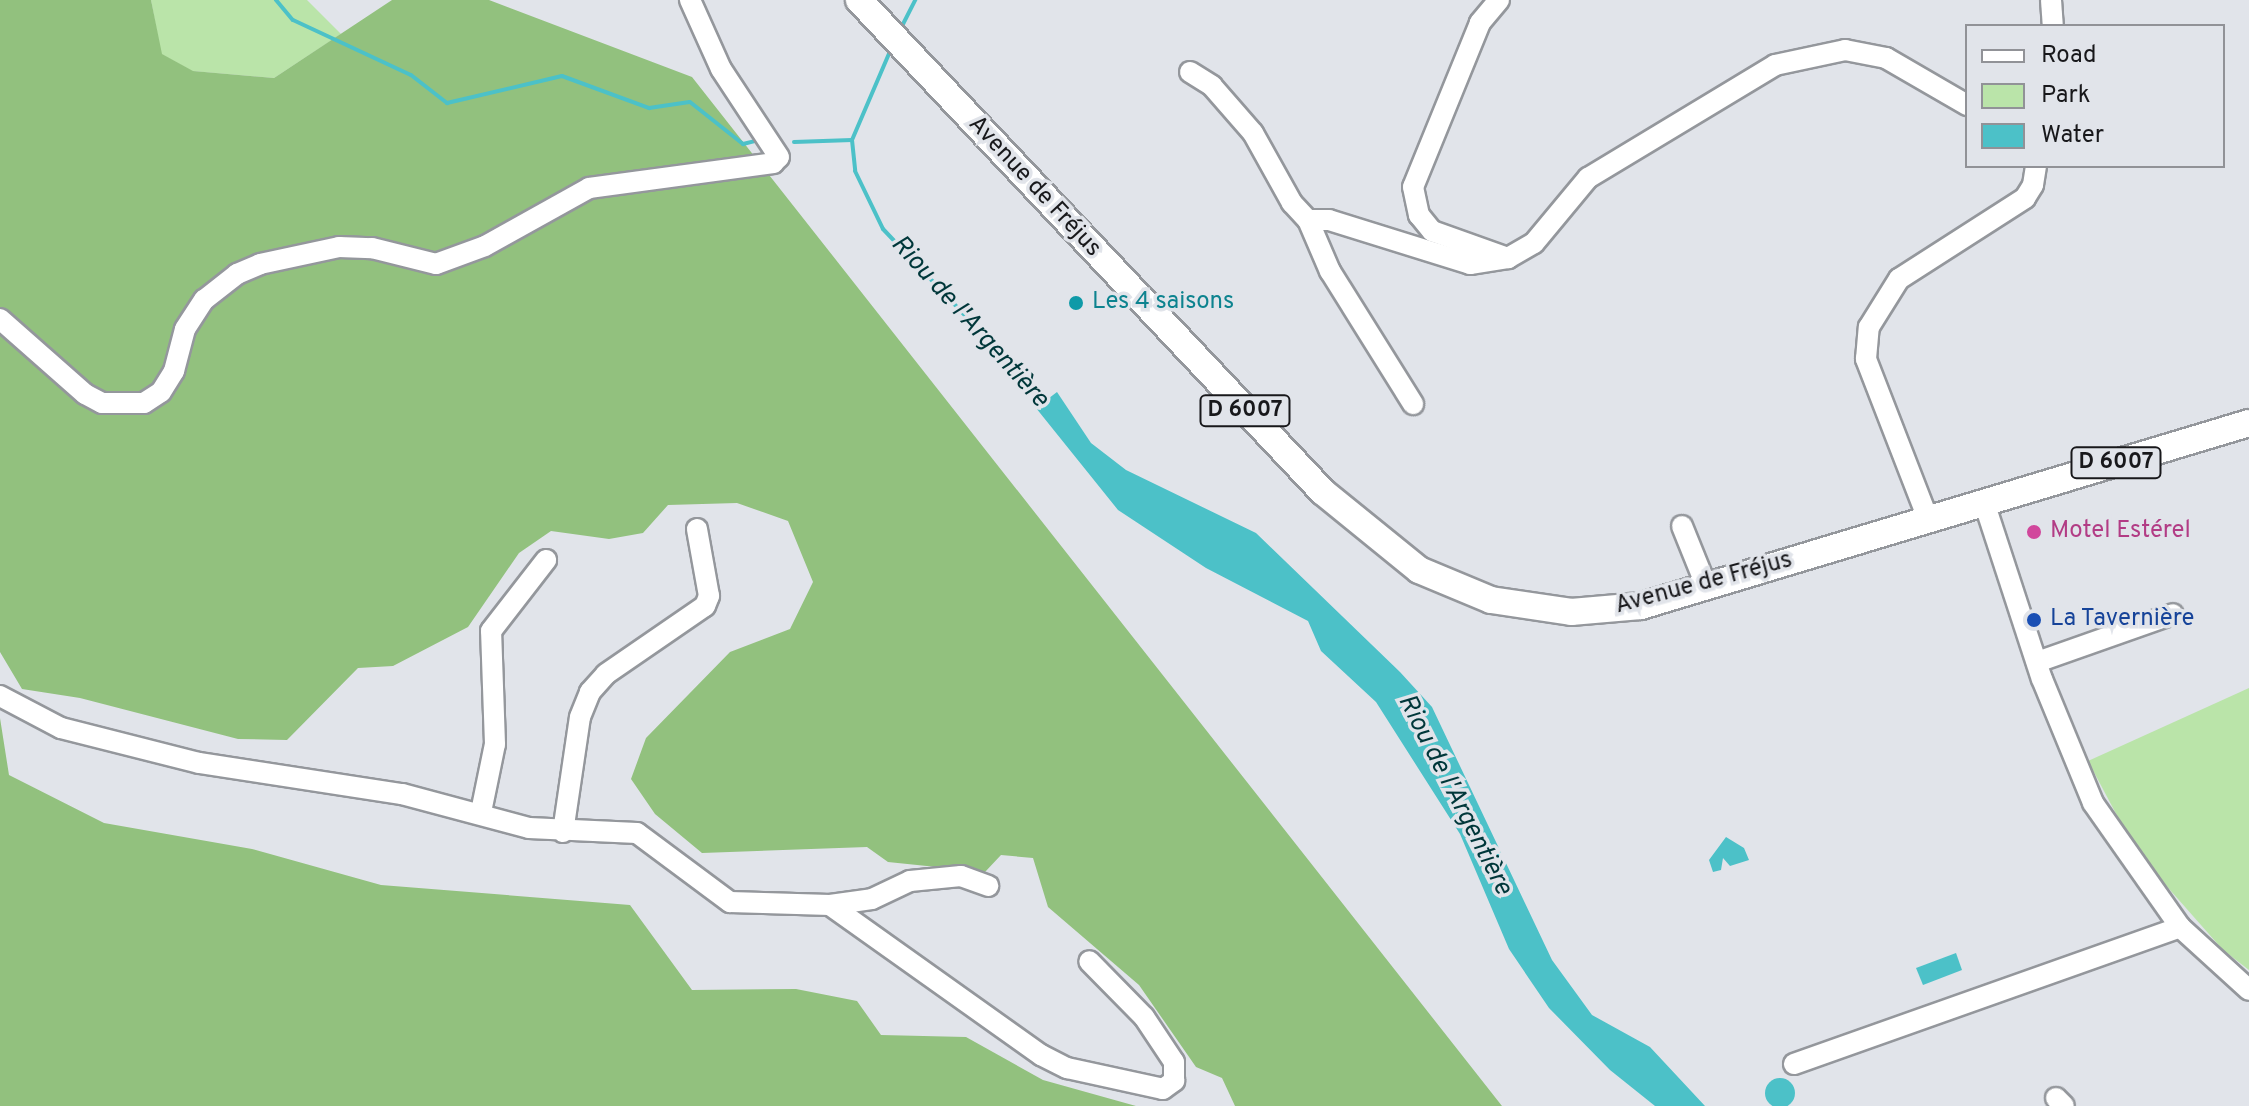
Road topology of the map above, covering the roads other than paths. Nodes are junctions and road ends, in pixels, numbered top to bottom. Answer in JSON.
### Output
{"nodes":[{"id":1,"x":690,"y":0,"type":"edge"},
{"id":2,"x":1499,"y":0,"type":"edge"},
{"id":3,"x":2051,"y":0,"type":"edge"},
{"id":4,"x":866,"y":8,"type":"edge"},
{"id":5,"x":2053,"y":24,"type":"edge"},
{"id":6,"x":1190,"y":72,"type":"dead end"},
{"id":7,"x":1965,"y":104,"type":"edge"},
{"id":8,"x":2036,"y":168,"type":"edge"},
{"id":9,"x":1308,"y":220,"type":"junction"},
{"id":10,"x":1508,"y":258,"type":"junction"},
{"id":11,"x":0,"y":319,"type":"edge"},
{"id":12,"x":1413,"y":404,"type":"dead end"},
{"id":13,"x":2249,"y":423,"type":"edge"},
{"id":14,"x":1984,"y":502,"type":"junction"},
{"id":15,"x":1928,"y":519,"type":"junction"},
{"id":16,"x":1682,"y":526,"type":"dead end"},
{"id":17,"x":697,"y":529,"type":"dead end"},
{"id":18,"x":546,"y":560,"type":"dead end"},
{"id":19,"x":1707,"y":588,"type":"junction"},
{"id":20,"x":2173,"y":614,"type":"dead end"},
{"id":21,"x":2037,"y":662,"type":"junction"},
{"id":22,"x":0,"y":696,"type":"edge"},
{"id":23,"x":481,"y":812,"type":"junction"},
{"id":24,"x":563,"y":832,"type":"junction"},
{"id":25,"x":988,"y":886,"type":"dead end"},
{"id":26,"x":830,"y":905,"type":"junction"},
{"id":27,"x":2180,"y":927,"type":"junction"},
{"id":28,"x":1089,"y":961,"type":"dead end"},
{"id":29,"x":2249,"y":990,"type":"edge"},
{"id":30,"x":1794,"y":1064,"type":"dead end"}],
"edges":[{"from":1,"to":11,"type":"street"},
{"from":2,"to":10,"type":"street"},
{"from":3,"to":5,"type":"street"},
{"from":4,"to":19,"type":"main road","name":"Avenue de Fréjus","number":"D 6007"},
{"from":6,"to":9,"type":"street"},
{"from":7,"to":10,"type":"street"},
{"from":8,"to":15,"type":"street"},
{"from":9,"to":10,"type":"street"},
{"from":9,"to":12,"type":"street"},
{"from":13,"to":14,"type":"main road","name":"Avenue de Fréjus","number":"D 6007"},
{"from":14,"to":15,"type":"main road","name":"Avenue de Fréjus","number":"D 6007"},
{"from":14,"to":21,"type":"street"},
{"from":15,"to":19,"type":"main road","name":"Avenue de Fréjus","number":"D 6007"},
{"from":16,"to":19,"type":"street"},
{"from":17,"to":24,"type":"street"},
{"from":18,"to":23,"type":"street"},
{"from":20,"to":21,"type":"street"},
{"from":21,"to":27,"type":"street"},
{"from":22,"to":23,"type":"street"},
{"from":23,"to":24,"type":"street"},
{"from":24,"to":26,"type":"street"},
{"from":25,"to":26,"type":"street"},
{"from":26,"to":28,"type":"street"},
{"from":27,"to":29,"type":"street"},
{"from":27,"to":30,"type":"street"}]}
